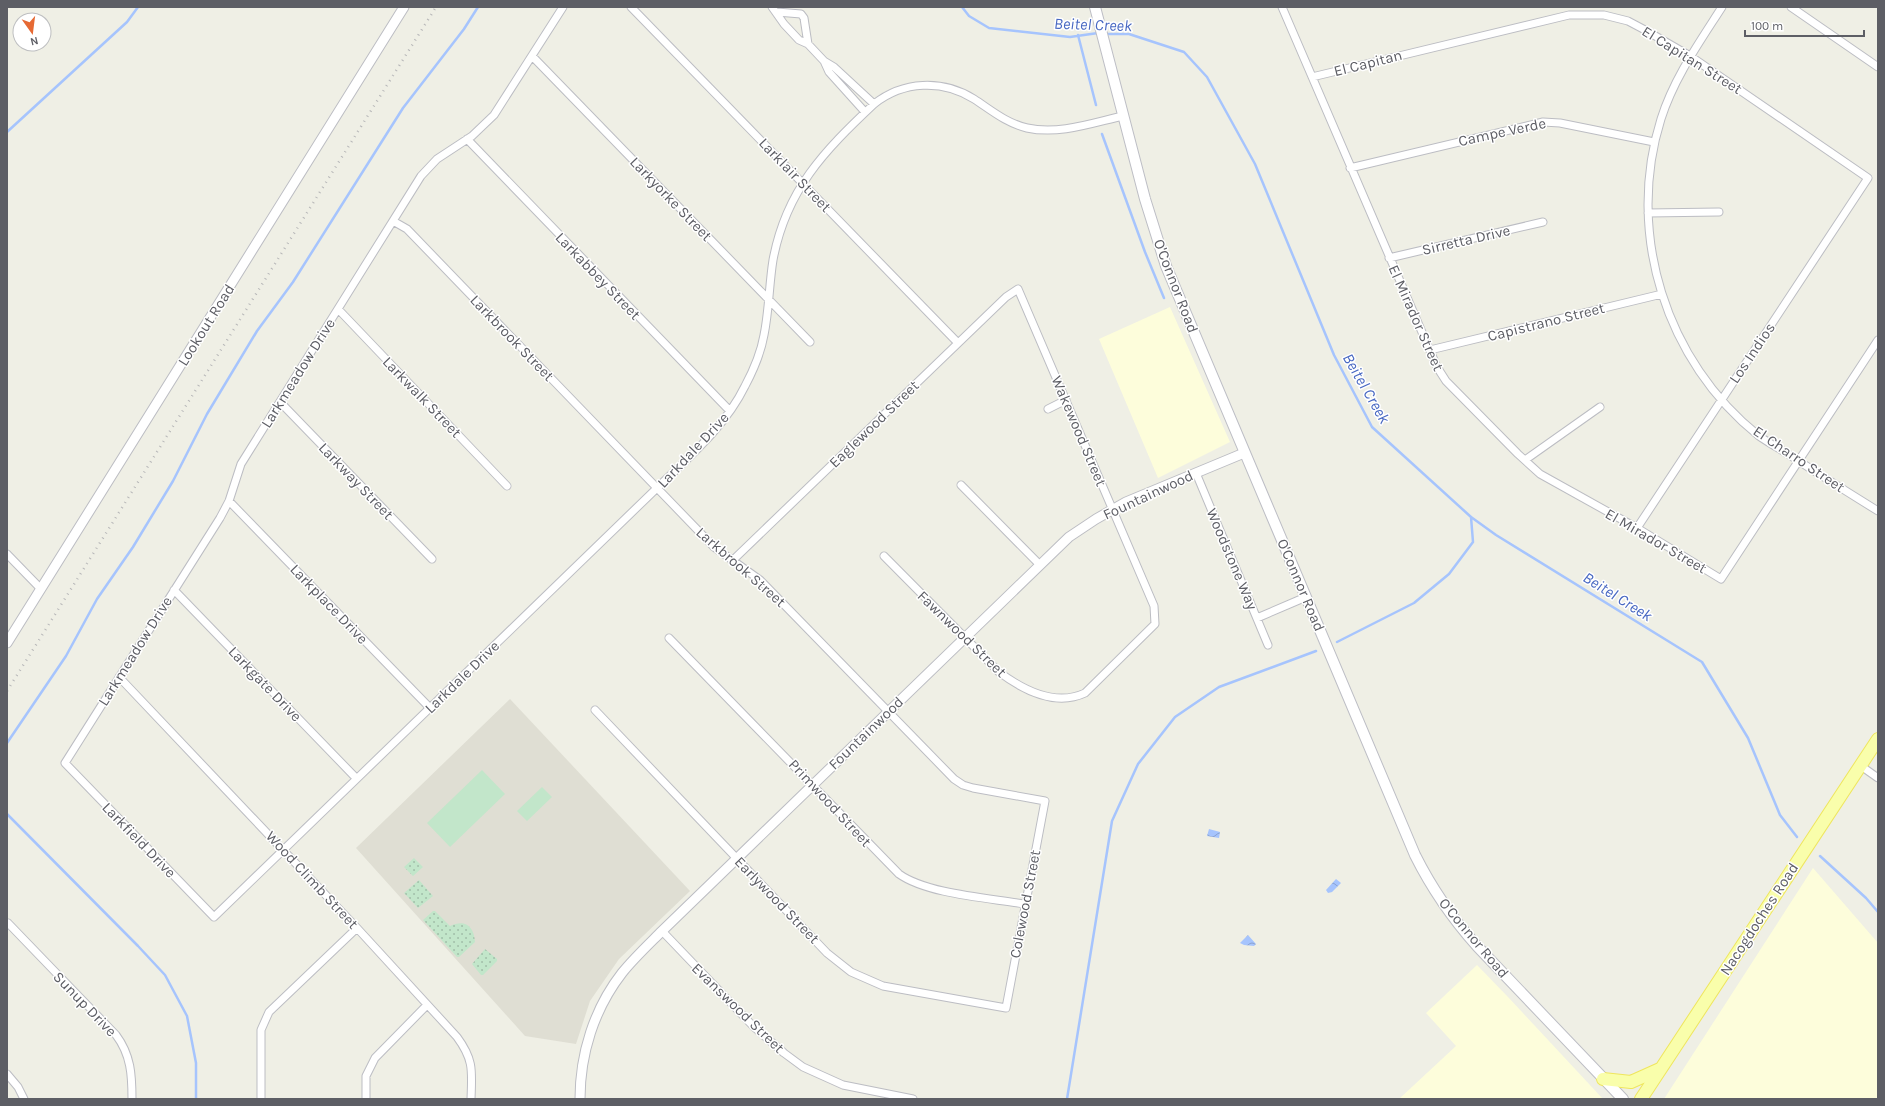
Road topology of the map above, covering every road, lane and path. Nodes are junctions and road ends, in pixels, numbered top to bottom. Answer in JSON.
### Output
{"nodes":[{"id":1,"x":404,"y":7,"type":"edge"},
{"id":2,"x":563,"y":7,"type":"edge"},
{"id":3,"x":631,"y":7,"type":"edge"},
{"id":4,"x":1095,"y":7,"type":"edge"},
{"id":5,"x":1282,"y":7,"type":"edge"},
{"id":6,"x":1722,"y":7,"type":"edge"},
{"id":7,"x":1791,"y":7,"type":"edge"},
{"id":8,"x":774,"y":10,"type":"edge"},
{"id":9,"x":808,"y":44,"type":"junction"},
{"id":10,"x":1425,"y":50,"type":"joint"},
{"id":11,"x":532,"y":56,"type":"junction"},
{"id":12,"x":1690,"y":56,"type":"junction"},
{"id":13,"x":824,"y":61,"type":"junction"},
{"id":14,"x":1878,"y":67,"type":"edge"},
{"id":15,"x":1312,"y":77,"type":"junction"},
{"id":16,"x":874,"y":104,"type":"junction"},
{"id":17,"x":865,"y":112,"type":"junction"},
{"id":18,"x":1123,"y":116,"type":"junction"},
{"id":19,"x":467,"y":139,"type":"junction"},
{"id":20,"x":1654,"y":142,"type":"junction"},
{"id":21,"x":1350,"y":168,"type":"junction"},
{"id":22,"x":1868,"y":178,"type":"joint"},
{"id":23,"x":803,"y":183,"type":"junction"},
{"id":24,"x":1720,"y":212,"type":"dead end"},
{"id":25,"x":1648,"y":213,"type":"junction"},
{"id":26,"x":393,"y":221,"type":"junction"},
{"id":27,"x":1543,"y":222,"type":"dead end"},
{"id":28,"x":1389,"y":258,"type":"junction"},
{"id":29,"x":1018,"y":289,"type":"joint"},
{"id":30,"x":1662,"y":294,"type":"junction"},
{"id":31,"x":769,"y":300,"type":"junction"},
{"id":32,"x":338,"y":309,"type":"junction"},
{"id":33,"x":1878,"y":340,"type":"edge"},
{"id":34,"x":810,"y":342,"type":"dead end"},
{"id":35,"x":958,"y":343,"type":"junction"},
{"id":36,"x":1430,"y":350,"type":"junction"},
{"id":37,"x":1721,"y":399,"type":"junction"},
{"id":38,"x":1066,"y":400,"type":"junction"},
{"id":39,"x":280,"y":402,"type":"junction"},
{"id":40,"x":1600,"y":407,"type":"dead end"},
{"id":41,"x":1048,"y":409,"type":"dead end"},
{"id":42,"x":730,"y":411,"type":"junction"},
{"id":43,"x":1244,"y":453,"type":"junction"},
{"id":44,"x":1525,"y":460,"type":"junction"},
{"id":45,"x":1798,"y":461,"type":"junction"},
{"id":46,"x":1196,"y":473,"type":"junction"},
{"id":47,"x":961,"y":485,"type":"dead end"},
{"id":48,"x":507,"y":486,"type":"dead end"},
{"id":49,"x":657,"y":488,"type":"junction"},
{"id":50,"x":228,"y":500,"type":"junction"},
{"id":51,"x":1113,"y":509,"type":"junction"},
{"id":52,"x":1878,"y":511,"type":"edge"},
{"id":53,"x":1637,"y":528,"type":"junction"},
{"id":54,"x":7,"y":554,"type":"edge"},
{"id":55,"x":884,"y":556,"type":"dead end"},
{"id":56,"x":432,"y":559,"type":"dead end"},
{"id":57,"x":732,"y":561,"type":"junction"},
{"id":58,"x":1039,"y":564,"type":"junction"},
{"id":59,"x":41,"y":590,"type":"junction"},
{"id":60,"x":174,"y":590,"type":"junction"},
{"id":61,"x":1306,"y":597,"type":"junction"},
{"id":62,"x":1257,"y":618,"type":"junction"},
{"id":63,"x":669,"y":638,"type":"dead end"},
{"id":64,"x":964,"y":638,"type":"junction"},
{"id":65,"x":7,"y":643,"type":"edge"},
{"id":66,"x":1268,"y":645,"type":"dead end"},
{"id":67,"x":119,"y":677,"type":"junction"},
{"id":68,"x":1072,"y":698,"type":"joint"},
{"id":69,"x":430,"y":708,"type":"junction"},
{"id":70,"x":595,"y":710,"type":"dead end"},
{"id":71,"x":890,"y":711,"type":"junction"},
{"id":72,"x":1878,"y":739,"type":"edge"},
{"id":73,"x":65,"y":763,"type":"joint"},
{"id":74,"x":1861,"y":766,"type":"junction"},
{"id":75,"x":356,"y":778,"type":"junction"},
{"id":76,"x":1878,"y":778,"type":"edge"},
{"id":77,"x":813,"y":784,"type":"junction"},
{"id":78,"x":1045,"y":801,"type":"joint"},
{"id":79,"x":283,"y":849,"type":"junction"},
{"id":80,"x":737,"y":858,"type":"junction"},
{"id":81,"x":1024,"y":904,"type":"junction"},
{"id":82,"x":214,"y":917,"type":"joint"},
{"id":83,"x":8,"y":924,"type":"edge"},
{"id":84,"x":357,"y":928,"type":"junction"},
{"id":85,"x":662,"y":931,"type":"junction"},
{"id":86,"x":427,"y":1005,"type":"junction"},
{"id":87,"x":1006,"y":1008,"type":"joint"},
{"id":88,"x":1661,"y":1068,"type":"junction"},
{"id":89,"x":7,"y":1074,"type":"edge"},
{"id":90,"x":1603,"y":1079,"type":"junction"},
{"id":91,"x":883,"y":1096,"type":"edge"},
{"id":92,"x":24,"y":1099,"type":"edge"},
{"id":93,"x":132,"y":1099,"type":"edge"},
{"id":94,"x":260,"y":1099,"type":"edge"},
{"id":95,"x":366,"y":1099,"type":"edge"},
{"id":96,"x":472,"y":1099,"type":"edge"},
{"id":97,"x":580,"y":1099,"type":"edge"},
{"id":98,"x":913,"y":1099,"type":"edge"},
{"id":99,"x":1623,"y":1099,"type":"edge"},
{"id":100,"x":1641,"y":1099,"type":"edge"}],
"edges":[{"from":1,"to":59,"type":"street","name":"Lookout Road"},
{"from":2,"to":11,"type":"street","name":"Larkmeadow Drive"},
{"from":3,"to":23,"type":"street","name":"Larklair Street"},
{"from":4,"to":18,"type":"main road","name":"O'Connor Road"},
{"from":5,"to":15,"type":"street","name":"El Mirador Street"},
{"from":6,"to":12,"type":"street","name":"El Charro Street"},
{"from":7,"to":14,"type":"street"},
{"from":8,"to":9,"type":"street"},
{"from":8,"to":9,"type":"street"},
{"from":9,"to":13,"type":"street"},
{"from":10,"to":12,"type":"street","name":"El Capitan Street"},
{"from":10,"to":15,"type":"street","name":"El Capitan"},
{"from":11,"to":19,"type":"street","name":"Larkmeadow Drive"},
{"from":11,"to":31,"type":"street","name":"Larkyorke Street"},
{"from":12,"to":20,"type":"street","name":"El Charro Street"},
{"from":12,"to":22,"type":"street","name":"El Capitan Street"},
{"from":13,"to":16,"type":"street"},
{"from":13,"to":17,"type":"street"},
{"from":15,"to":21,"type":"street","name":"El Mirador Street"},
{"from":16,"to":17,"type":"street","name":"Larkdale Drive"},
{"from":16,"to":18,"type":"street","name":"Larkdale Drive"},
{"from":17,"to":23,"type":"street","name":"Larkdale Drive"},
{"from":18,"to":43,"type":"main road","name":"O'Connor Road"},
{"from":19,"to":26,"type":"street","name":"Larkmeadow Drive"},
{"from":19,"to":42,"type":"street","name":"Larkabbey Street"},
{"from":20,"to":21,"type":"street","name":"Campe Verde"},
{"from":20,"to":25,"type":"street","name":"El Charro Street"},
{"from":21,"to":28,"type":"street","name":"El Mirador Street"},
{"from":22,"to":37,"type":"street","name":"Los Indios"},
{"from":23,"to":31,"type":"street","name":"Larkdale Drive"},
{"from":23,"to":35,"type":"street","name":"Larklair Street"},
{"from":24,"to":25,"type":"street"},
{"from":25,"to":30,"type":"street","name":"El Charro Street"},
{"from":26,"to":32,"type":"street","name":"Larkmeadow Drive"},
{"from":26,"to":49,"type":"street","name":"Larkbrook Street"},
{"from":27,"to":28,"type":"street","name":"Sirretta Drive"},
{"from":28,"to":36,"type":"street","name":"El Mirador Street"},
{"from":29,"to":35,"type":"street","name":"Eaglewood Street"},
{"from":29,"to":38,"type":"street","name":"Wakewood Street"},
{"from":30,"to":36,"type":"street","name":"Capistrano Street"},
{"from":30,"to":37,"type":"street","name":"El Charro Street"},
{"from":31,"to":34,"type":"street","name":"Larkyorke Street"},
{"from":31,"to":42,"type":"street","name":"Larkdale Drive"},
{"from":32,"to":39,"type":"street","name":"Larkmeadow Drive"},
{"from":32,"to":48,"type":"street","name":"Larkwalk Street"},
{"from":33,"to":45,"type":"street"},
{"from":35,"to":57,"type":"street","name":"Eaglewood Street"},
{"from":36,"to":44,"type":"street","name":"El Mirador Street"},
{"from":37,"to":45,"type":"street","name":"El Charro Street"},
{"from":37,"to":53,"type":"street","name":"Los Indios"},
{"from":38,"to":41,"type":"street"},
{"from":38,"to":51,"type":"street","name":"Wakewood Street"},
{"from":39,"to":50,"type":"street","name":"Larkmeadow Drive"},
{"from":39,"to":56,"type":"street","name":"Larkway Street"},
{"from":40,"to":44,"type":"street"},
{"from":42,"to":49,"type":"street","name":"Larkdale Drive"},
{"from":43,"to":46,"type":"street","name":"Fountainwood"},
{"from":43,"to":61,"type":"main road","name":"O'Connor Road"},
{"from":44,"to":53,"type":"street","name":"El Mirador Street"},
{"from":45,"to":52,"type":"street","name":"El Charro Street"},
{"from":45,"to":53,"type":"street","name":"El Mirador Street"},
{"from":46,"to":51,"type":"street","name":"Fountainwood"},
{"from":46,"to":62,"type":"street","name":"Woodstone Way"},
{"from":47,"to":58,"type":"street"},
{"from":49,"to":57,"type":"street","name":"Larkbrook Street"},
{"from":49,"to":69,"type":"street","name":"Larkdale Drive"},
{"from":50,"to":60,"type":"street","name":"Larkmeadow Drive"},
{"from":50,"to":69,"type":"street","name":"Larkplace Drive"},
{"from":51,"to":58,"type":"street","name":"Fountainwood"},
{"from":51,"to":68,"type":"street","name":"Wakewood Street"},
{"from":54,"to":59,"type":"street"},
{"from":55,"to":64,"type":"street","name":"Fawnwood Street"},
{"from":57,"to":71,"type":"street","name":"Larkbrook Street"},
{"from":58,"to":64,"type":"street","name":"Fountainwood"},
{"from":59,"to":65,"type":"street","name":"Lookout Road"},
{"from":60,"to":67,"type":"street","name":"Larkmeadow Drive"},
{"from":60,"to":75,"type":"street","name":"Larkgate Drive"},
{"from":61,"to":62,"type":"street"},
{"from":61,"to":90,"type":"main road","name":"O'Connor Road"},
{"from":62,"to":66,"type":"street","name":"Woodstone Way"},
{"from":63,"to":77,"type":"street","name":"Primwood Street"},
{"from":64,"to":68,"type":"street","name":"Fawnwood Street"},
{"from":64,"to":71,"type":"street","name":"Fountainwood"},
{"from":67,"to":73,"type":"street","name":"Larkmeadow Drive"},
{"from":67,"to":79,"type":"street","name":"Wood Climb Street"},
{"from":69,"to":75,"type":"street","name":"Larkdale Drive"},
{"from":70,"to":80,"type":"street","name":"Earlywood Street"},
{"from":71,"to":77,"type":"street","name":"Fountainwood"},
{"from":71,"to":78,"type":"street","name":"Larkbrook Street"},
{"from":72,"to":74,"type":"main road","name":"Nacogdoches Road"},
{"from":73,"to":82,"type":"street","name":"Larkfield Drive"},
{"from":74,"to":76,"type":"street"},
{"from":74,"to":88,"type":"main road","name":"Nacogdoches Road"},
{"from":75,"to":79,"type":"street","name":"Larkdale Drive"},
{"from":77,"to":80,"type":"street","name":"Fountainwood"},
{"from":77,"to":81,"type":"street","name":"Primwood Street"},
{"from":78,"to":81,"type":"street","name":"Colewood Street"},
{"from":79,"to":82,"type":"street","name":"Larkdale Drive"},
{"from":79,"to":84,"type":"street","name":"Wood Climb Street"},
{"from":80,"to":85,"type":"street","name":"Fountainwood"},
{"from":80,"to":87,"type":"street","name":"Earlywood Street"},
{"from":81,"to":87,"type":"street","name":"Colewood Street"},
{"from":83,"to":93,"type":"street","name":"Sunup Drive"},
{"from":84,"to":86,"type":"street","name":"Wood Climb Street"},
{"from":84,"to":94,"type":"street"},
{"from":85,"to":91,"type":"street","name":"Evanswood Street"},
{"from":85,"to":97,"type":"street","name":"Fountainwood"},
{"from":86,"to":95,"type":"street"},
{"from":86,"to":96,"type":"street","name":"Wood Climb Street"},
{"from":88,"to":90,"type":"main road"},
{"from":88,"to":100,"type":"main road","name":"Nacogdoches Road"},
{"from":89,"to":92,"type":"street"},
{"from":90,"to":99,"type":"main road","name":"O'Connor Road"},
{"from":91,"to":98,"type":"street","name":"Evanswood Street"}]}
